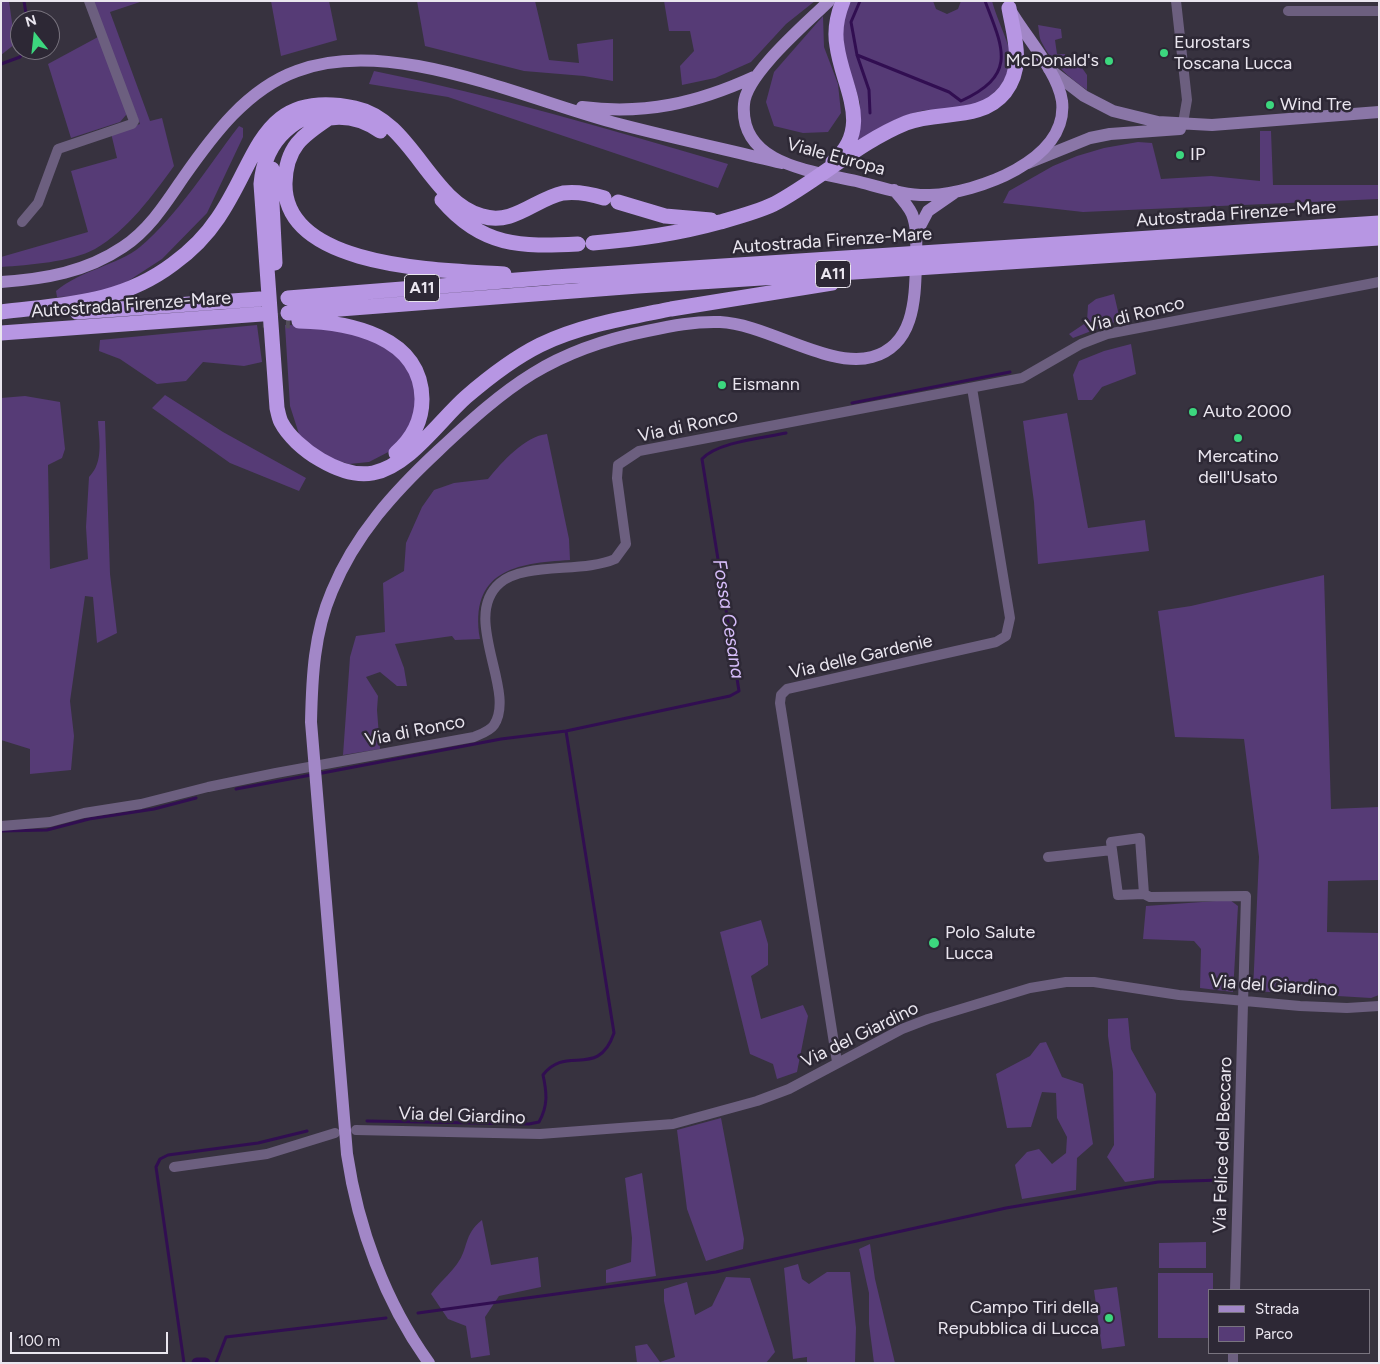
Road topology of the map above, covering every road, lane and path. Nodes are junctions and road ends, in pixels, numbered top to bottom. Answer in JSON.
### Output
{"nodes":[{"id":1,"x":89,"y":1,"type":"edge"},
{"id":2,"x":829,"y":1,"type":"edge"},
{"id":3,"x":843,"y":1,"type":"edge"},
{"id":4,"x":1176,"y":1,"type":"edge"},
{"id":5,"x":1008,"y":5,"type":"edge"},
{"id":6,"x":1288,"y":11,"type":"dead end"},
{"id":7,"x":1379,"y":11,"type":"edge"},
{"id":8,"x":1049,"y":69,"type":"junction"},
{"id":9,"x":754,"y":77,"type":"junction"},
{"id":10,"x":557,"y":104,"type":"junction"},
{"id":11,"x":340,"y":106,"type":"junction"},
{"id":12,"x":1379,"y":112,"type":"edge"},
{"id":13,"x":330,"y":117,"type":"junction"},
{"id":14,"x":1183,"y":122,"type":"junction"},
{"id":15,"x":1212,"y":125,"type":"junction"},
{"id":16,"x":785,"y":164,"type":"junction"},
{"id":17,"x":1025,"y":164,"type":"junction"},
{"id":18,"x":805,"y":186,"type":"junction"},
{"id":19,"x":889,"y":189,"type":"junction"},
{"id":20,"x":956,"y":191,"type":"junction"},
{"id":21,"x":723,"y":221,"type":"junction"},
{"id":22,"x":22,"y":222,"type":"dead end"},
{"id":23,"x":1379,"y":224,"type":"edge"},
{"id":24,"x":917,"y":232,"type":"junction"},
{"id":25,"x":1379,"y":238,"type":"edge"},
{"id":26,"x":269,"y":240,"type":"junction"},
{"id":27,"x":898,"y":270,"type":"junction"},
{"id":28,"x":555,"y":277,"type":"junction"},
{"id":29,"x":1,"y":282,"type":"edge"},
{"id":30,"x":1379,"y":282,"type":"edge"},
{"id":31,"x":289,"y":310,"type":"junction"},
{"id":32,"x":1,"y":312,"type":"edge"},
{"id":33,"x":1,"y":317,"type":"edge"},
{"id":34,"x":1,"y":333,"type":"edge"},
{"id":35,"x":972,"y":388,"type":"junction"},
{"id":36,"x":340,"y":468,"type":"junction"},
{"id":37,"x":1,"y":826,"type":"edge"},
{"id":38,"x":1112,"y":850,"type":"junction"},
{"id":39,"x":1048,"y":857,"type":"dead end"},
{"id":40,"x":1144,"y":894,"type":"junction"},
{"id":41,"x":1244,"y":1001,"type":"junction"},
{"id":42,"x":1379,"y":1006,"type":"edge"},
{"id":43,"x":837,"y":1062,"type":"junction"},
{"id":44,"x":356,"y":1130,"type":"dead end"},
{"id":45,"x":335,"y":1133,"type":"dead end"},
{"id":46,"x":174,"y":1167,"type":"dead end"},
{"id":47,"x":1235,"y":1289,"type":"edge"},
{"id":48,"x":429,"y":1363,"type":"edge"}],
"edges":[{"from":1,"to":22,"type":"street"},
{"from":2,"to":9,"type":"main road","name":"Viale Europa"},
{"from":3,"to":18,"type":"highway"},
{"from":4,"to":14,"type":"street"},
{"from":5,"to":8,"type":"main road","name":"Viale Europa"},
{"from":5,"to":18,"type":"highway"},
{"from":6,"to":7,"type":"street"},
{"from":8,"to":14,"type":"main road","name":"Viale Europa"},
{"from":8,"to":17,"type":"main road","name":"Viale Europa"},
{"from":9,"to":10,"type":"main road"},
{"from":9,"to":16,"type":"main road","name":"Viale Europa"},
{"from":10,"to":16,"type":"main road"},
{"from":10,"to":29,"type":"main road"},
{"from":11,"to":21,"type":"highway"},
{"from":11,"to":26,"type":"highway"},
{"from":11,"to":32,"type":"highway"},
{"from":12,"to":15,"type":"main road","name":"Viale Europa"},
{"from":13,"to":21,"type":"highway"},
{"from":13,"to":26,"type":"highway"},
{"from":13,"to":28,"type":"highway"},
{"from":14,"to":15,"type":"main road","name":"Viale Europa"},
{"from":15,"to":17,"type":"main road","name":"Viale Europa"},
{"from":16,"to":19,"type":"main road","name":"Viale Europa"},
{"from":17,"to":20,"type":"main road","name":"Viale Europa"},
{"from":18,"to":21,"type":"highway"},
{"from":19,"to":20,"type":"main road","name":"Viale Europa"},
{"from":19,"to":24,"type":"main road"},
{"from":20,"to":24,"type":"main road"},
{"from":23,"to":28,"type":"highway","name":"Autostrada Firenze-Mare","number":"A11"},
{"from":24,"to":48,"type":"main road"},
{"from":25,"to":27,"type":"highway","name":"Autostrada Firenze-Mare","number":"A11"},
{"from":26,"to":36,"type":"highway"},
{"from":27,"to":31,"type":"highway","name":"Autostrada Firenze-Mare","number":"A11"},
{"from":27,"to":36,"type":"highway"},
{"from":28,"to":31,"type":"highway","name":"Autostrada Firenze-Mare","number":"A11"},
{"from":30,"to":35,"type":"street","name":"Via di Ronco"},
{"from":31,"to":36,"type":"highway"},
{"from":33,"to":34,"type":"highway","name":"Autostrada Firenze-Mare"},
{"from":35,"to":37,"type":"street","name":"Via di Ronco"},
{"from":35,"to":43,"type":"street","name":"Via delle Gardenie"},
{"from":38,"to":39,"type":"street"},
{"from":38,"to":40,"type":"street"},
{"from":38,"to":40,"type":"street"},
{"from":40,"to":41,"type":"street"},
{"from":41,"to":42,"type":"street","name":"Via del Giardino"},
{"from":41,"to":43,"type":"street","name":"Via del Giardino"},
{"from":41,"to":47,"type":"street","name":"Via Felice del Beccaro"},
{"from":43,"to":44,"type":"street","name":"Via del Giardino"},
{"from":45,"to":46,"type":"street"}]}
